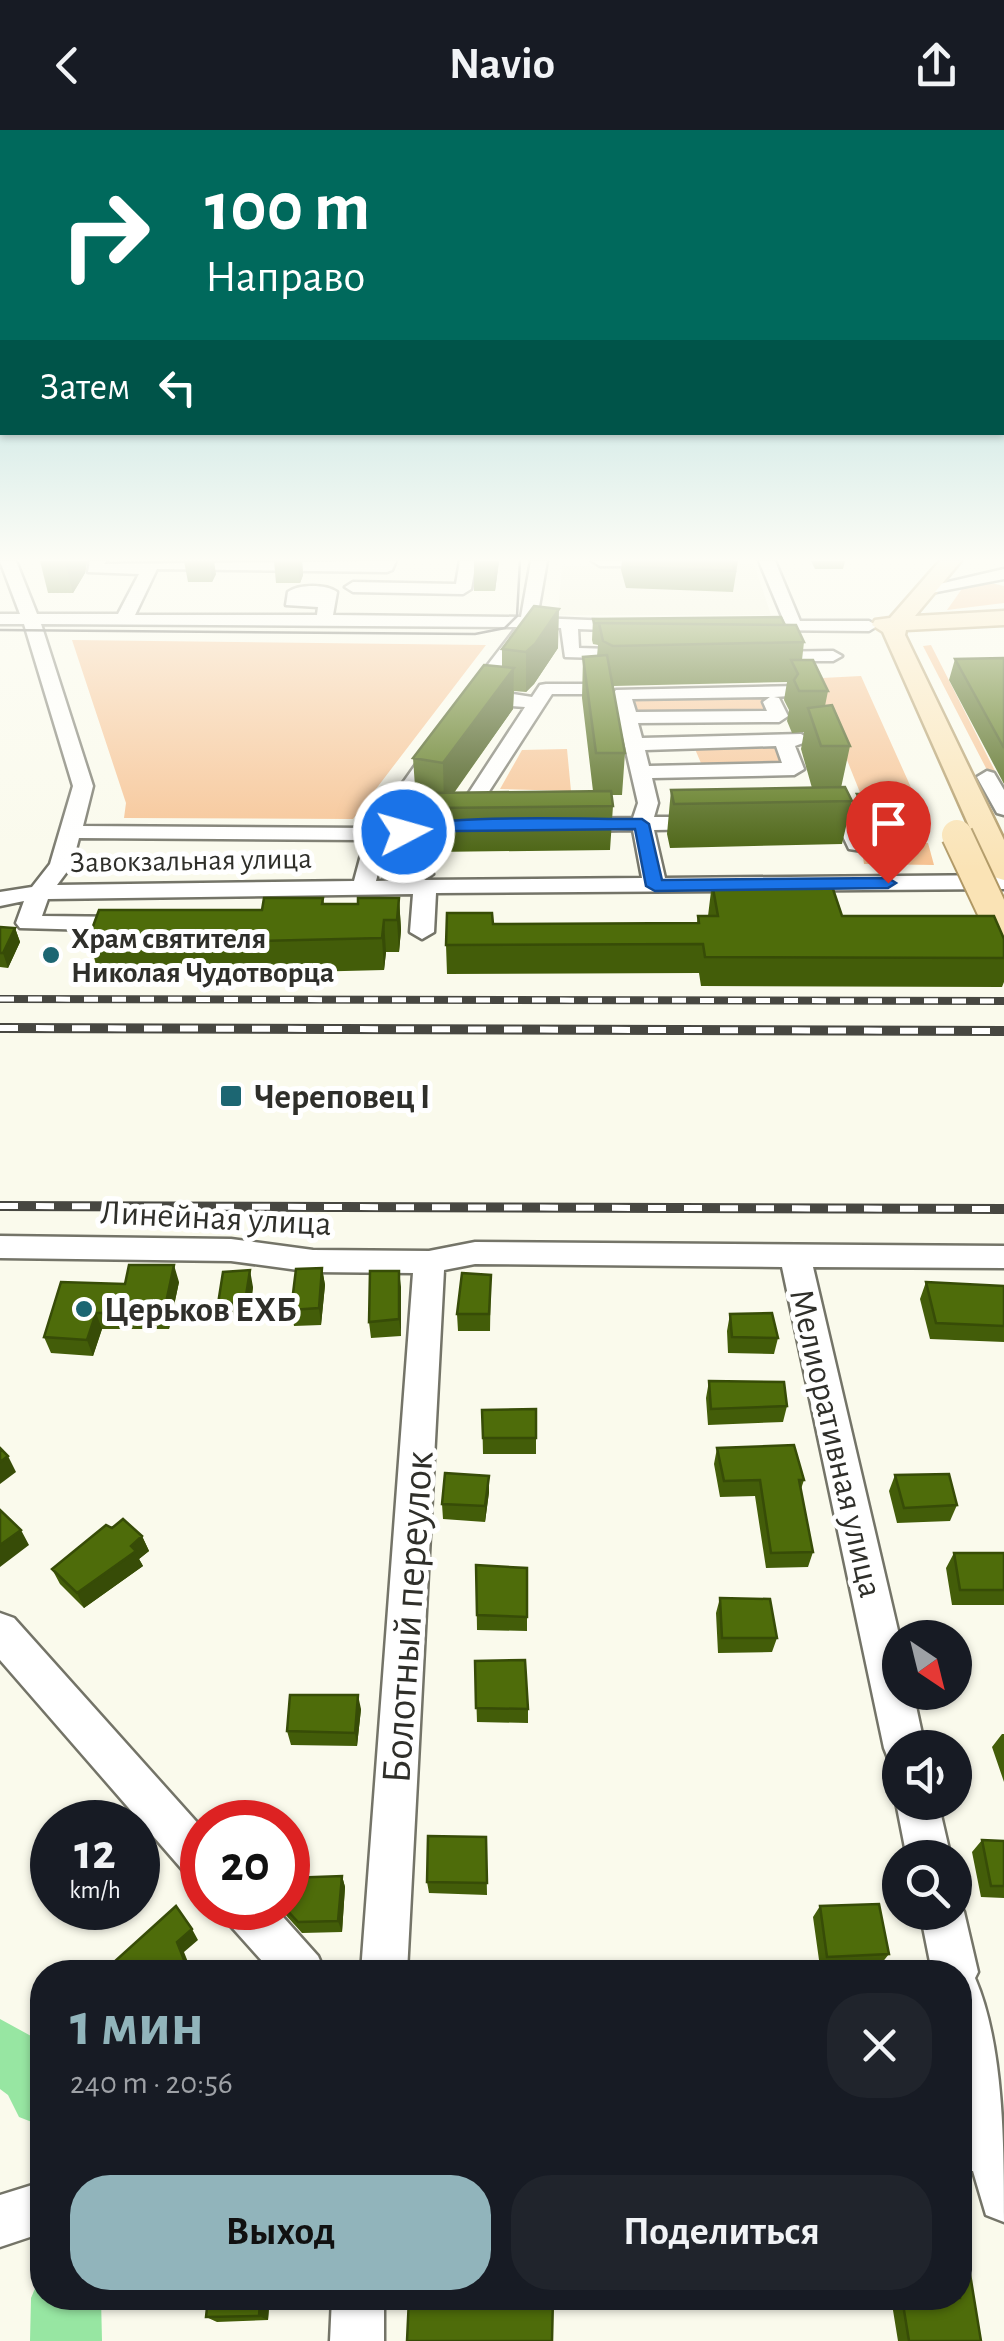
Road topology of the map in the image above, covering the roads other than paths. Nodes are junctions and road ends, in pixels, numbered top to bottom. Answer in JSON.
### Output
{"nodes":[{"id":1,"x":44,"y":664,"type":"edge"},
{"id":2,"x":497,"y":664,"type":"edge"},
{"id":3,"x":887,"y":664,"type":"edge"},
{"id":4,"x":904,"y":664,"type":"edge"},
{"id":5,"x":598,"y":689,"type":"edge"},
{"id":6,"x":799,"y":692,"type":"edge"},
{"id":7,"x":772,"y":702,"type":"dead end"},
{"id":8,"x":537,"y":703,"type":"junction"},
{"id":9,"x":464,"y":708,"type":"junction"},
{"id":10,"x":627,"y":718,"type":"junction"},
{"id":11,"x":814,"y":740,"type":"edge"},
{"id":12,"x":784,"y":741,"type":"junction"},
{"id":13,"x":638,"y":758,"type":"junction"},
{"id":14,"x":988,"y":777,"type":"dead end"},
{"id":15,"x":722,"y":802,"type":"edge"},
{"id":16,"x":1004,"y":809,"type":"edge"},
{"id":17,"x":645,"y":813,"type":"junction"},
{"id":18,"x":959,"y":821,"type":"junction"},
{"id":19,"x":790,"y":822,"type":"edge"},
{"id":20,"x":734,"y":823,"type":"edge"},
{"id":21,"x":546,"y":825,"type":"edge"},
{"id":22,"x":457,"y":826,"type":"junction"},
{"id":23,"x":493,"y":826,"type":"edge"},
{"id":24,"x":406,"y":828,"type":"junction"},
{"id":25,"x":380,"y":831,"type":"junction"},
{"id":26,"x":73,"y":832,"type":"junction"},
{"id":27,"x":899,"y":844,"type":"dead end"},
{"id":28,"x":1004,"y":871,"type":"edge"},
{"id":29,"x":434,"y":880,"type":"junction"},
{"id":30,"x":0,"y":882,"type":"edge"},
{"id":31,"x":1004,"y":882,"type":"edge"},
{"id":32,"x":655,"y":886,"type":"junction"},
{"id":33,"x":364,"y":888,"type":"junction"},
{"id":34,"x":39,"y":892,"type":"junction"},
{"id":35,"x":0,"y":899,"type":"edge"},
{"id":36,"x":162,"y":909,"type":"junction"},
{"id":37,"x":422,"y":932,"type":"dead end"},
{"id":38,"x":1004,"y":936,"type":"edge"},
{"id":39,"x":0,"y":1247,"type":"edge"},
{"id":40,"x":795,"y":1256,"type":"junction"},
{"id":41,"x":1004,"y":1257,"type":"edge"},
{"id":42,"x":429,"y":1262,"type":"junction"},
{"id":43,"x":0,"y":1632,"type":"edge"},
{"id":44,"x":901,"y":1730,"type":"edge"},
{"id":45,"x":180,"y":1835,"type":"edge"},
{"id":46,"x":265,"y":1930,"type":"edge"},
{"id":47,"x":946,"y":1930,"type":"edge"},
{"id":48,"x":291,"y":1960,"type":"edge"},
{"id":49,"x":385,"y":1960,"type":"edge"},
{"id":50,"x":952,"y":1960,"type":"edge"},
{"id":51,"x":972,"y":2065,"type":"edge"},
{"id":52,"x":986,"y":2146,"type":"edge"},
{"id":53,"x":1004,"y":2196,"type":"edge"},
{"id":54,"x":30,"y":2212,"type":"edge"},
{"id":55,"x":0,"y":2221,"type":"edge"},
{"id":56,"x":358,"y":2310,"type":"edge"},
{"id":57,"x":357,"y":2341,"type":"edge"}],
"edges":[{"from":1,"to":26,"type":"street"},
{"from":2,"to":9,"type":"street"},
{"from":3,"to":18,"type":"main road"},
{"from":4,"to":18,"type":"main road"},
{"from":5,"to":8,"type":"street"},
{"from":6,"to":10,"type":"street"},
{"from":7,"to":10,"type":"street"},
{"from":8,"to":9,"type":"street"},
{"from":8,"to":22,"type":"street"},
{"from":9,"to":25,"type":"street"},
{"from":10,"to":13,"type":"street"},
{"from":11,"to":12,"type":"street"},
{"from":12,"to":13,"type":"street"},
{"from":12,"to":13,"type":"street"},
{"from":13,"to":17,"type":"street"},
{"from":14,"to":16,"type":"street"},
{"from":15,"to":17,"type":"street"},
{"from":17,"to":20,"type":"street"},
{"from":17,"to":21,"type":"street"},
{"from":17,"to":32,"type":"street"},
{"from":18,"to":28,"type":"main road"},
{"from":18,"to":38,"type":"main road","bridge":true},
{"from":19,"to":27,"type":"street"},
{"from":22,"to":23,"type":"street"},
{"from":22,"to":24,"type":"street"},
{"from":24,"to":25,"type":"street"},
{"from":24,"to":29,"type":"street"},
{"from":25,"to":26,"type":"street"},
{"from":25,"to":33,"type":"street"},
{"from":26,"to":34,"type":"street"},
{"from":29,"to":32,"type":"street","name":"Завокзальная улица"},
{"from":29,"to":33,"type":"street","name":"Завокзальная улица"},
{"from":29,"to":37,"type":"street"},
{"from":30,"to":34,"type":"street"},
{"from":31,"to":32,"type":"street","name":"Завокзальная улица"},
{"from":33,"to":36,"type":"street","name":"Завокзальная улица"},
{"from":34,"to":35,"type":"street"},
{"from":34,"to":36,"type":"street","name":"Завокзальная улица"},
{"from":34,"to":36,"type":"street"},
{"from":39,"to":42,"type":"street","name":"Линейная улица"},
{"from":40,"to":41,"type":"street","name":"Линейная улица"},
{"from":40,"to":42,"type":"street","name":"Линейная улица"},
{"from":40,"to":44,"type":"street","name":"Мелиоративная улица"},
{"from":42,"to":49,"type":"street","name":"Болотный переулок"},
{"from":43,"to":45,"type":"street"},
{"from":46,"to":48,"type":"street"},
{"from":47,"to":50,"type":"street"},
{"from":51,"to":52,"type":"street"},
{"from":52,"to":53,"type":"street"},
{"from":54,"to":55,"type":"street"},
{"from":56,"to":57,"type":"street"}]}
